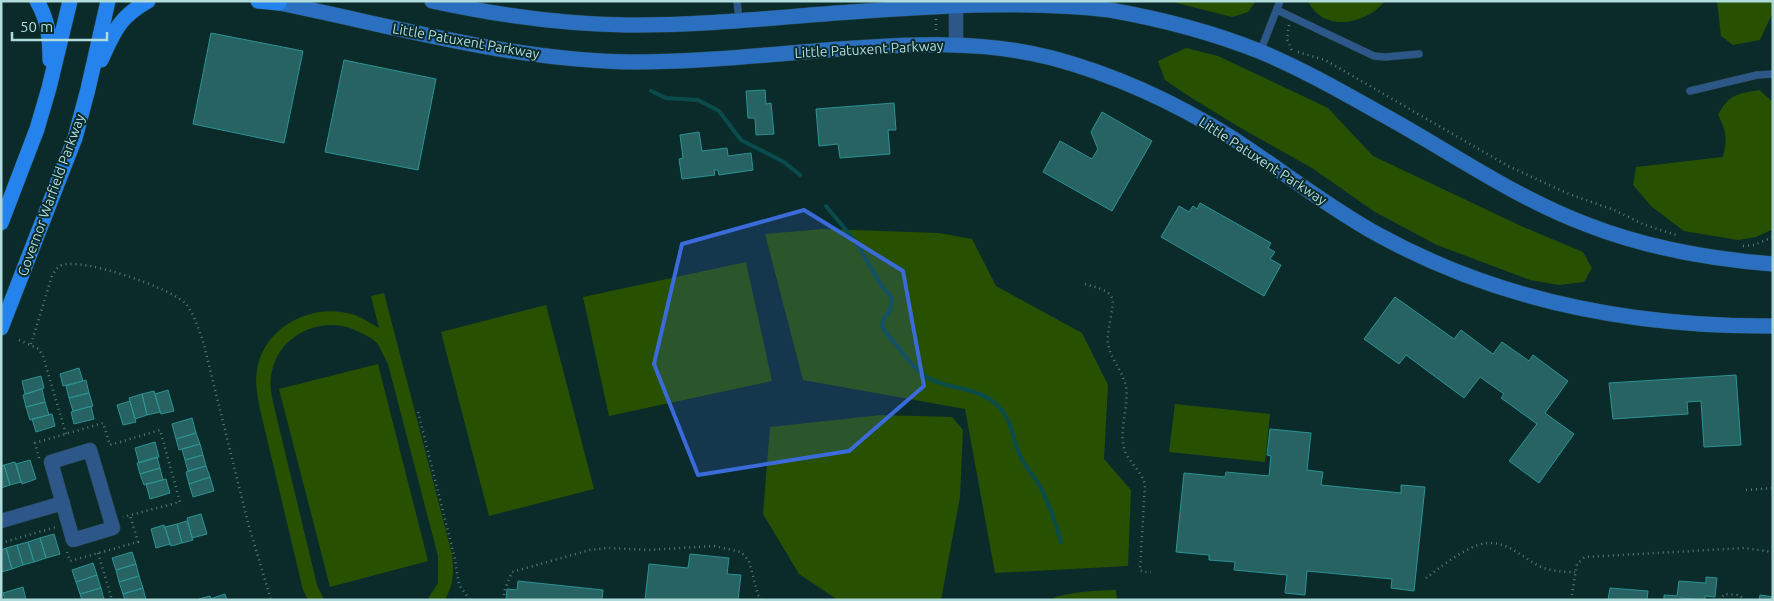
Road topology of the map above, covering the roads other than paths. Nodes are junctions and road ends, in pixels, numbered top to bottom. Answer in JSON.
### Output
{"nodes":[{"id":1,"x":37,"y":1,"type":"edge"},
{"id":2,"x":70,"y":1,"type":"edge"},
{"id":3,"x":108,"y":1,"type":"edge"},
{"id":4,"x":148,"y":1,"type":"edge"},
{"id":5,"x":258,"y":1,"type":"edge"},
{"id":6,"x":432,"y":1,"type":"edge"},
{"id":7,"x":737,"y":1,"type":"edge"},
{"id":8,"x":1280,"y":1,"type":"edge"},
{"id":9,"x":274,"y":2,"type":"edge"},
{"id":10,"x":956,"y":3,"type":"edge"},
{"id":11,"x":1277,"y":10,"type":"junction"},
{"id":12,"x":739,"y":20,"type":"junction"},
{"id":13,"x":956,"y":45,"type":"junction"},
{"id":14,"x":1260,"y":52,"type":"junction"},
{"id":15,"x":1419,"y":54,"type":"dead end"},
{"id":16,"x":1773,"y":74,"type":"edge"},
{"id":17,"x":49,"y":88,"type":"junction"},
{"id":18,"x":88,"y":89,"type":"junction"},
{"id":19,"x":1690,"y":91,"type":"dead end"},
{"id":20,"x":1,"y":223,"type":"edge"},
{"id":21,"x":1773,"y":252,"type":"edge"},
{"id":22,"x":1738,"y":254,"type":"junction"},
{"id":23,"x":1773,"y":264,"type":"edge"},
{"id":24,"x":1747,"y":326,"type":"junction"},
{"id":25,"x":1773,"y":326,"type":"edge"},
{"id":26,"x":1,"y":328,"type":"edge"},
{"id":27,"x":1773,"y":331,"type":"edge"},
{"id":28,"x":58,"y":504,"type":"junction"},
{"id":29,"x":1,"y":521,"type":"edge"}],
"edges":[{"from":1,"to":17,"type":"main road"},
{"from":2,"to":17,"type":"main road"},
{"from":3,"to":18,"type":"main road","name":"Governor Warfield Parkway"},
{"from":4,"to":18,"type":"main road"},
{"from":5,"to":9,"type":"main road"},
{"from":6,"to":12,"type":"main road"},
{"from":7,"to":12,"type":"lane"},
{"from":8,"to":11,"type":"lane"},
{"from":9,"to":13,"type":"main road","name":"Little Patuxent Parkway"},
{"from":10,"to":12,"type":"main road"},
{"from":10,"to":13,"type":"street"},
{"from":10,"to":14,"type":"main road"},
{"from":11,"to":14,"type":"lane"},
{"from":11,"to":15,"type":"lane"},
{"from":13,"to":24,"type":"main road","name":"Little Patuxent Parkway"},
{"from":14,"to":22,"type":"main road"},
{"from":16,"to":19,"type":"lane"},
{"from":17,"to":20,"type":"main road"},
{"from":18,"to":26,"type":"main road","name":"Governor Warfield Parkway"},
{"from":21,"to":22,"type":"main road"},
{"from":22,"to":23,"type":"main road"},
{"from":24,"to":25,"type":"main road","name":"Little Patuxent Parkway"},
{"from":24,"to":27,"type":"main road"},
{"from":28,"to":28,"type":"street"},
{"from":28,"to":29,"type":"street"}]}
